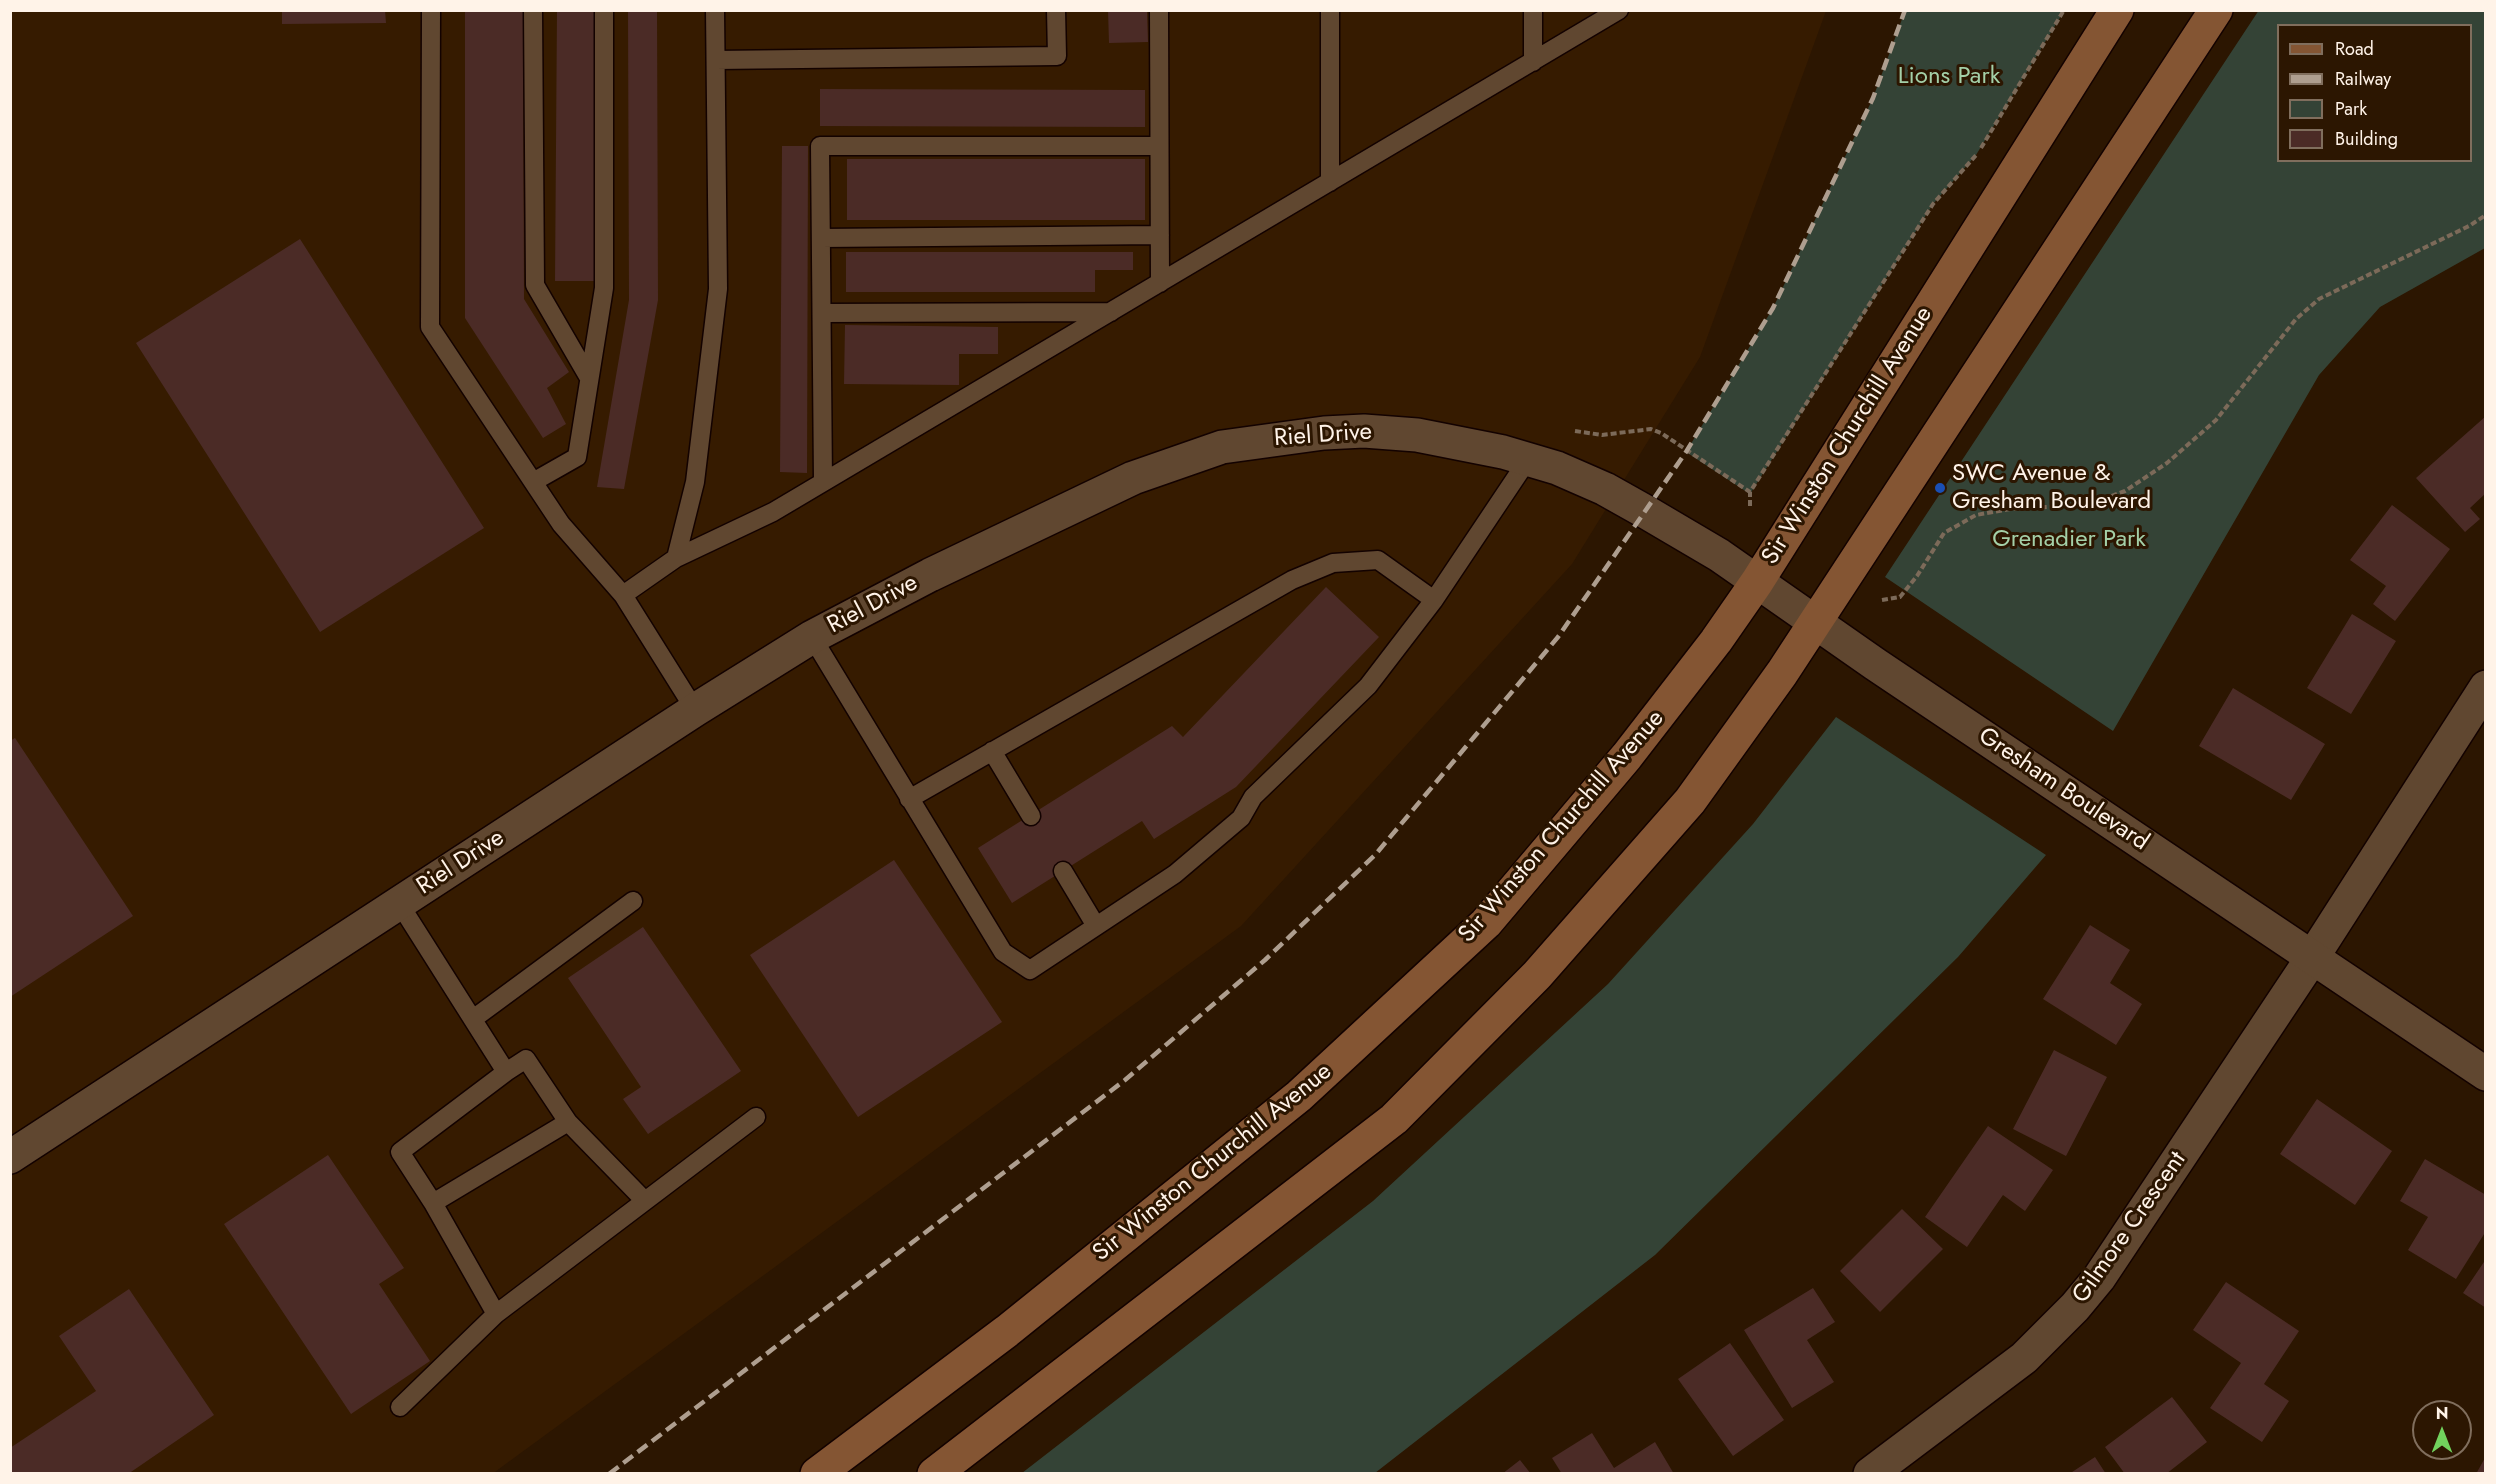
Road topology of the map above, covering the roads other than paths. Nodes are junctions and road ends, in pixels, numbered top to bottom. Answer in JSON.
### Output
{"nodes":[{"id":1,"x":431,"y":10,"type":"edge"},
{"id":2,"x":533,"y":10,"type":"edge"},
{"id":3,"x":604,"y":10,"type":"edge"},
{"id":4,"x":715,"y":10,"type":"edge"},
{"id":5,"x":1056,"y":10,"type":"edge"},
{"id":6,"x":1158,"y":10,"type":"edge"},
{"id":7,"x":1330,"y":10,"type":"edge"},
{"id":8,"x":1533,"y":10,"type":"edge"},
{"id":9,"x":1619,"y":10,"type":"edge"},
{"id":10,"x":2117,"y":10,"type":"edge"},
{"id":11,"x":2216,"y":10,"type":"edge"},
{"id":12,"x":716,"y":60,"type":"junction"},
{"id":13,"x":1533,"y":62,"type":"junction"},
{"id":14,"x":1159,"y":146,"type":"junction"},
{"id":15,"x":1330,"y":182,"type":"junction"},
{"id":16,"x":1160,"y":235,"type":"junction"},
{"id":17,"x":821,"y":238,"type":"junction"},
{"id":18,"x":1160,"y":283,"type":"junction"},
{"id":19,"x":1112,"y":312,"type":"junction"},
{"id":20,"x":822,"y":313,"type":"junction"},
{"id":21,"x":590,"y":378,"type":"junction"},
{"id":22,"x":1527,"y":461,"type":"junction"},
{"id":23,"x":533,"y":482,"type":"junction"},
{"id":24,"x":823,"y":482,"type":"junction"},
{"id":25,"x":676,"y":558,"type":"junction"},
{"id":26,"x":1757,"y":582,"type":"junction"},
{"id":27,"x":623,"y":595,"type":"junction"},
{"id":28,"x":1434,"y":600,"type":"junction"},
{"id":29,"x":1814,"y":621,"type":"junction"},
{"id":30,"x":812,"y":638,"type":"junction"},
{"id":31,"x":2486,"y":687,"type":"edge"},
{"id":32,"x":694,"y":710,"type":"junction"},
{"id":33,"x":992,"y":751,"type":"junction"},
{"id":34,"x":909,"y":799,"type":"junction"},
{"id":35,"x":1031,"y":816,"type":"dead end"},
{"id":36,"x":1063,"y":871,"type":"dead end"},
{"id":37,"x":633,"y":901,"type":"dead end"},
{"id":38,"x":399,"y":903,"type":"junction"},
{"id":39,"x":1096,"y":926,"type":"junction"},
{"id":40,"x":2312,"y":958,"type":"junction"},
{"id":41,"x":473,"y":1019,"type":"junction"},
{"id":42,"x":506,"y":1072,"type":"junction"},
{"id":43,"x":2486,"y":1074,"type":"edge"},
{"id":44,"x":756,"y":1117,"type":"dead end"},
{"id":45,"x":568,"y":1122,"type":"junction"},
{"id":46,"x":10,"y":1157,"type":"edge"},
{"id":47,"x":645,"y":1201,"type":"junction"},
{"id":48,"x":433,"y":1203,"type":"junction"},
{"id":49,"x":496,"y":1314,"type":"junction"},
{"id":50,"x":400,"y":1407,"type":"dead end"},
{"id":51,"x":817,"y":1473,"type":"edge"},
{"id":52,"x":934,"y":1473,"type":"edge"},
{"id":53,"x":1870,"y":1473,"type":"edge"}],
"edges":[{"from":1,"to":23,"type":"lane"},
{"from":2,"to":21,"type":"lane"},
{"from":3,"to":21,"type":"lane"},
{"from":4,"to":12,"type":"lane"},
{"from":5,"to":12,"type":"lane"},
{"from":6,"to":14,"type":"lane"},
{"from":7,"to":15,"type":"lane"},
{"from":8,"to":13,"type":"lane"},
{"from":9,"to":13,"type":"lane"},
{"from":10,"to":26,"type":"main road","name":"Sir Winston Churchill Avenue"},
{"from":11,"to":29,"type":"main road"},
{"from":12,"to":25,"type":"lane"},
{"from":13,"to":15,"type":"lane"},
{"from":14,"to":16,"type":"lane"},
{"from":14,"to":17,"type":"lane"},
{"from":15,"to":18,"type":"lane"},
{"from":16,"to":17,"type":"lane"},
{"from":16,"to":18,"type":"lane"},
{"from":17,"to":20,"type":"lane"},
{"from":18,"to":19,"type":"lane"},
{"from":19,"to":20,"type":"lane"},
{"from":19,"to":24,"type":"lane"},
{"from":20,"to":24,"type":"lane"},
{"from":21,"to":23,"type":"lane"},
{"from":22,"to":26,"type":"street","name":"Riel Drive"},
{"from":22,"to":28,"type":"lane"},
{"from":22,"to":30,"type":"street","name":"Riel Drive"},
{"from":23,"to":27,"type":"lane"},
{"from":24,"to":25,"type":"lane"},
{"from":25,"to":27,"type":"lane"},
{"from":26,"to":29,"type":"street","name":"Riel Drive"},
{"from":26,"to":51,"type":"main road","name":"Sir Winston Churchill Avenue"},
{"from":27,"to":32,"type":"lane"},
{"from":28,"to":33,"type":"lane"},
{"from":28,"to":39,"type":"lane"},
{"from":29,"to":40,"type":"street","name":"Gresham Boulevard"},
{"from":29,"to":52,"type":"main road"},
{"from":30,"to":32,"type":"street","name":"Riel Drive"},
{"from":30,"to":34,"type":"lane"},
{"from":31,"to":40,"type":"street"},
{"from":32,"to":38,"type":"street","name":"Riel Drive"},
{"from":33,"to":34,"type":"lane"},
{"from":33,"to":35,"type":"lane"},
{"from":34,"to":39,"type":"lane"},
{"from":36,"to":39,"type":"lane"},
{"from":37,"to":41,"type":"lane"},
{"from":38,"to":41,"type":"lane"},
{"from":38,"to":46,"type":"street","name":"Riel Drive"},
{"from":40,"to":43,"type":"street","name":"Gresham Boulevard"},
{"from":40,"to":53,"type":"street","name":"Gilmore Crescent"},
{"from":41,"to":42,"type":"lane"},
{"from":42,"to":45,"type":"lane"},
{"from":42,"to":48,"type":"lane"},
{"from":44,"to":47,"type":"lane"},
{"from":45,"to":47,"type":"lane"},
{"from":45,"to":48,"type":"lane"},
{"from":47,"to":49,"type":"lane"},
{"from":48,"to":49,"type":"lane"},
{"from":49,"to":50,"type":"lane"}]}
